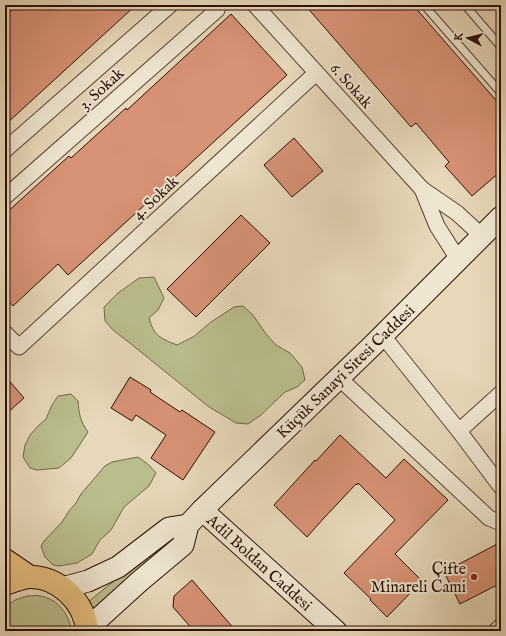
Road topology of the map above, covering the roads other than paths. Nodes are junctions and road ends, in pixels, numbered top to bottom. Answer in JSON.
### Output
{"nodes":[{"id":1,"x":170,"y":5,"type":"edge"},
{"id":2,"x":218,"y":5,"type":"edge"},
{"id":3,"x":255,"y":5,"type":"edge"},
{"id":4,"x":424,"y":5,"type":"edge"},
{"id":5,"x":465,"y":5,"type":"edge"},
{"id":6,"x":501,"y":47,"type":"edge"},
{"id":7,"x":316,"y":72,"type":"junction"},
{"id":8,"x":501,"y":93,"type":"edge"},
{"id":9,"x":5,"y":150,"type":"edge"},
{"id":10,"x":422,"y":189,"type":"junction"},
{"id":11,"x":5,"y":197,"type":"edge"},
{"id":12,"x":501,"y":216,"type":"edge"},
{"id":13,"x":482,"y":236,"type":"junction"},
{"id":14,"x":458,"y":259,"type":"junction"},
{"id":15,"x":5,"y":333,"type":"edge"},
{"id":16,"x":383,"y":336,"type":"junction"},
{"id":17,"x":339,"y":378,"type":"junction"},
{"id":18,"x":501,"y":392,"type":"edge"},
{"id":19,"x":459,"y":432,"type":"junction"},
{"id":20,"x":501,"y":487,"type":"edge"},
{"id":21,"x":202,"y":510,"type":"junction"},
{"id":22,"x":501,"y":523,"type":"edge"},
{"id":23,"x":188,"y":525,"type":"junction"},
{"id":24,"x":5,"y":560,"type":"edge"},
{"id":25,"x":30,"y":577,"type":"junction"},
{"id":26,"x":5,"y":584,"type":"edge"},
{"id":27,"x":62,"y":588,"type":"junction"},
{"id":28,"x":501,"y":626,"type":"edge"},
{"id":29,"x":87,"y":630,"type":"edge"},
{"id":30,"x":336,"y":631,"type":"edge"},
{"id":31,"x":496,"y":631,"type":"edge"}],
"edges":[{"from":1,"to":9,"type":"street","name":"3. Sokak"},
{"from":2,"to":11,"type":"street","name":"3. Sokak"},
{"from":3,"to":7,"type":"street","name":"6. Sokak"},
{"from":4,"to":8,"type":"lane"},
{"from":5,"to":6,"type":"lane"},
{"from":7,"to":10,"type":"street","name":"6. Sokak"},
{"from":7,"to":15,"type":"street","name":"4. Sokak"},
{"from":10,"to":13,"type":"street"},
{"from":10,"to":14,"type":"street"},
{"from":12,"to":13,"type":"street","name":"Küçük Sanayi Sitesi Caddesi"},
{"from":13,"to":14,"type":"street","name":"Küçük Sanayi Sitesi Caddesi"},
{"from":14,"to":16,"type":"street","name":"Küçük Sanayi Sitesi Caddesi"},
{"from":16,"to":17,"type":"street","name":"Küçük Sanayi Sitesi Caddesi"},
{"from":16,"to":19,"type":"street"},
{"from":17,"to":21,"type":"street","name":"Küçük Sanayi Sitesi Caddesi"},
{"from":17,"to":22,"type":"street"},
{"from":18,"to":19,"type":"street"},
{"from":19,"to":20,"type":"street"},
{"from":21,"to":23,"type":"street","name":"Küçük Sanayi Sitesi Caddesi"},
{"from":21,"to":30,"type":"street","name":"Adil Boldan Caddesi"},
{"from":23,"to":27,"type":"street"},
{"from":23,"to":29,"type":"street","name":"Küçük Sanayi Sitesi Caddesi"},
{"from":24,"to":25,"type":"main road"},
{"from":25,"to":26,"type":"main road"},
{"from":25,"to":27,"type":"main road"},
{"from":27,"to":29,"type":"main road"},
{"from":28,"to":31,"type":"street"}]}
